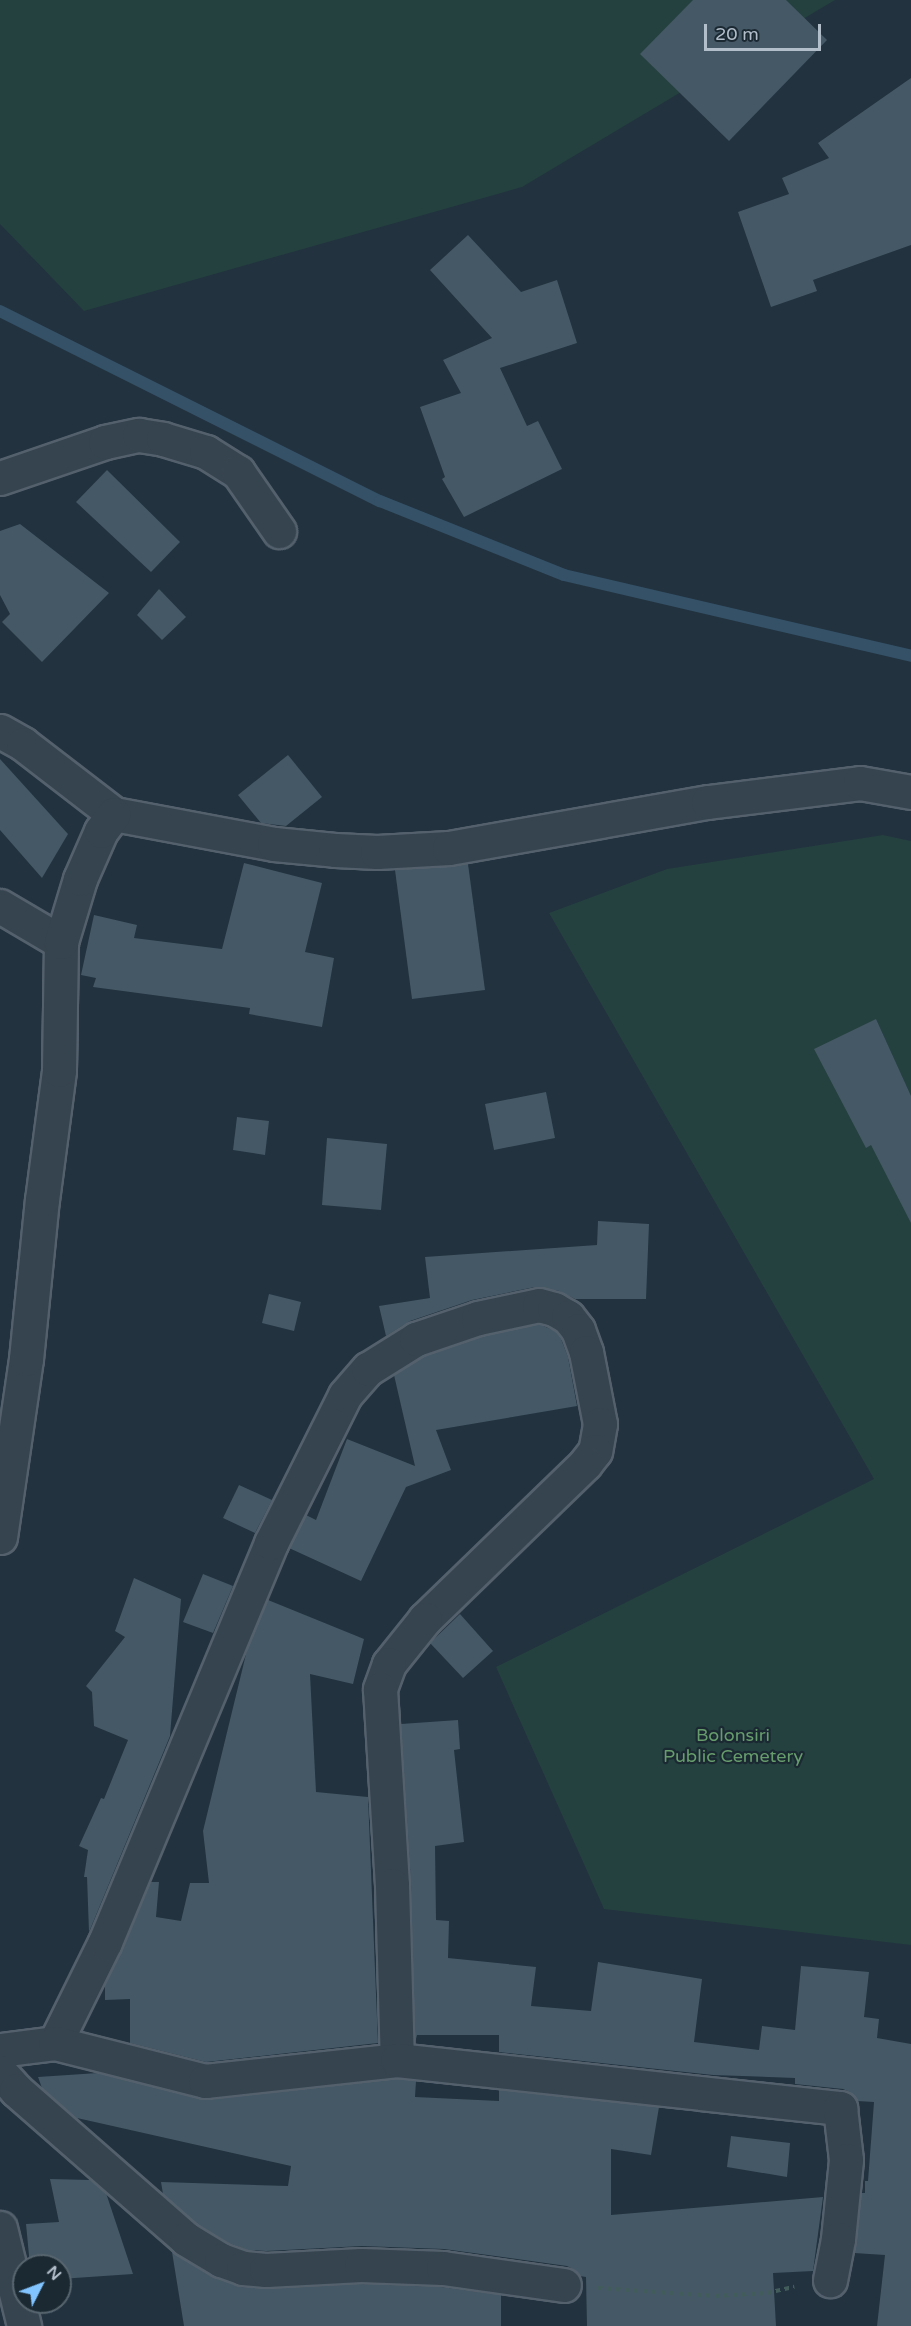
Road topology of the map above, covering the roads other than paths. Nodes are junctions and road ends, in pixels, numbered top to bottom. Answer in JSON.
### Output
{"nodes":[{"id":1,"x":0,"y":478,"type":"edge"},
{"id":2,"x":279,"y":531,"type":"dead end"},
{"id":3,"x":0,"y":731,"type":"edge"},
{"id":4,"x":911,"y":792,"type":"edge"},
{"id":5,"x":114,"y":814,"type":"junction"},
{"id":6,"x":0,"y":906,"type":"edge"},
{"id":7,"x":61,"y":942,"type":"junction"},
{"id":8,"x":0,"y":1537,"type":"edge"},
{"id":9,"x":56,"y":2043,"type":"junction"},
{"id":10,"x":0,"y":2050,"type":"edge"},
{"id":11,"x":396,"y":2060,"type":"junction"},
{"id":12,"x":0,"y":2072,"type":"edge"},
{"id":13,"x":0,"y":2228,"type":"edge"},
{"id":14,"x":830,"y":2280,"type":"road end"},
{"id":15,"x":564,"y":2285,"type":"road end"},
{"id":16,"x":24,"y":2326,"type":"edge"}],
"edges":[{"from":1,"to":2,"type":"street"},
{"from":3,"to":5,"type":"street"},
{"from":4,"to":5,"type":"street"},
{"from":5,"to":7,"type":"street"},
{"from":6,"to":7,"type":"street"},
{"from":7,"to":8,"type":"street"},
{"from":9,"to":10,"type":"street"},
{"from":9,"to":11,"type":"street"},
{"from":9,"to":11,"type":"street"},
{"from":11,"to":14,"type":"street"},
{"from":12,"to":15,"type":"street"},
{"from":13,"to":16,"type":"street"}]}
